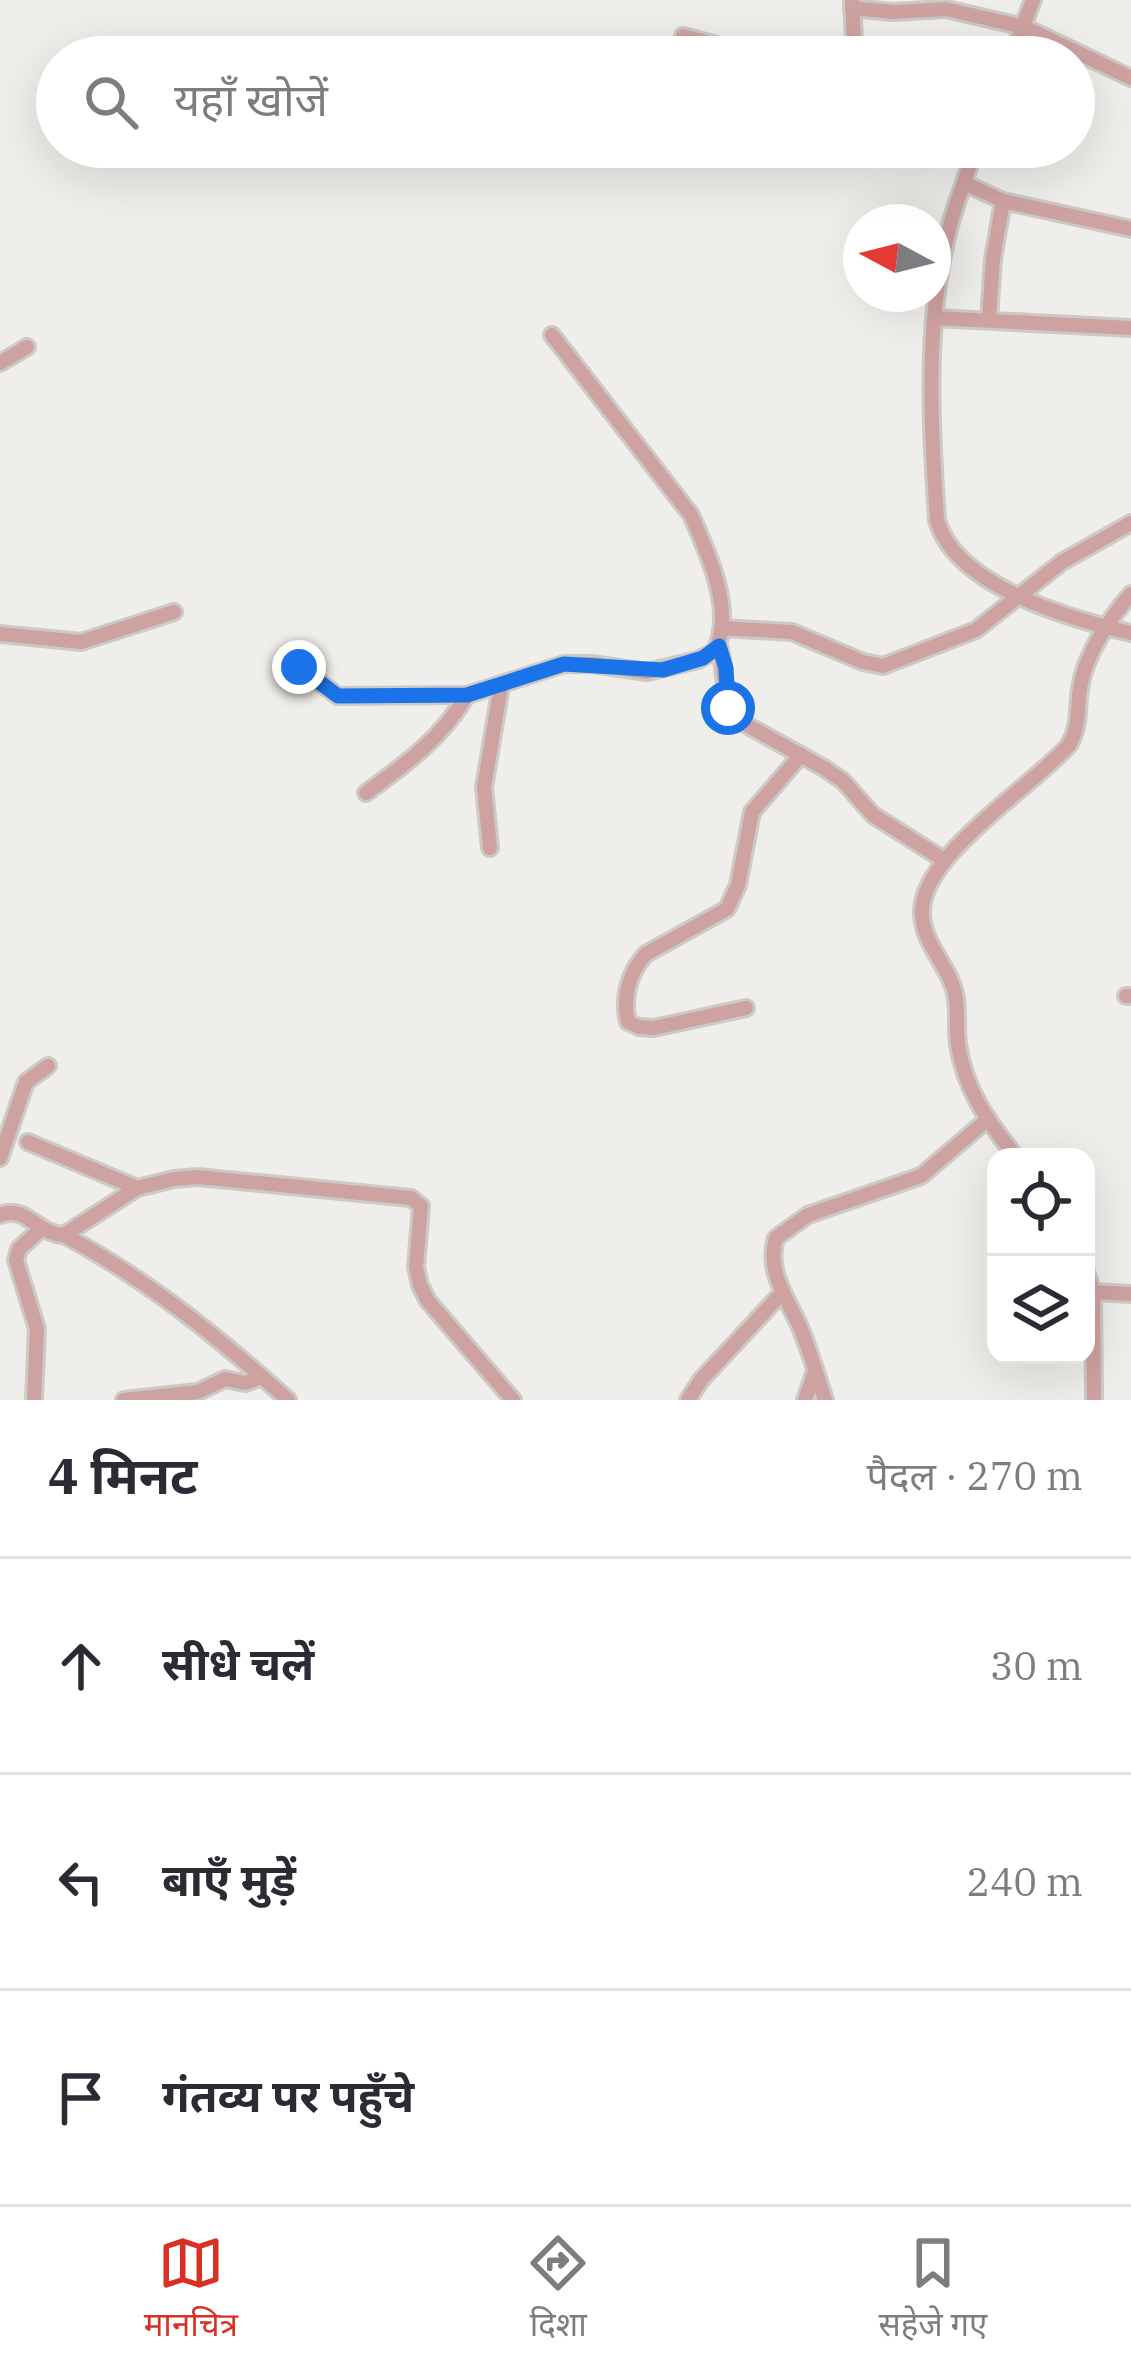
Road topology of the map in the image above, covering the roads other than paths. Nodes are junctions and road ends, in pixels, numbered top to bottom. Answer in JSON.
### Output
{"nodes":[{"id":1,"x":1033,"y":0,"type":"edge"},
{"id":2,"x":852,"y":4,"type":"edge"},
{"id":3,"x":1024,"y":27,"type":"junction"},
{"id":4,"x":854,"y":36,"type":"edge"},
{"id":5,"x":1020,"y":36,"type":"edge"},
{"id":6,"x":1043,"y":36,"type":"edge"},
{"id":7,"x":1095,"y":61,"type":"edge"},
{"id":8,"x":1131,"y":78,"type":"edge"},
{"id":9,"x":969,"y":168,"type":"edge"},
{"id":10,"x":964,"y":183,"type":"junction"},
{"id":11,"x":1003,"y":201,"type":"junction"},
{"id":12,"x":1131,"y":229,"type":"edge"},
{"id":13,"x":935,"y":318,"type":"junction"},
{"id":14,"x":989,"y":320,"type":"junction"},
{"id":15,"x":1131,"y":328,"type":"edge"},
{"id":16,"x":551,"y":335,"type":"dead end"},
{"id":17,"x":28,"y":347,"type":"dead end"},
{"id":18,"x":0,"y":363,"type":"edge"},
{"id":19,"x":1131,"y":523,"type":"edge"},
{"id":20,"x":1018,"y":594,"type":"junction"},
{"id":21,"x":1131,"y":594,"type":"edge"},
{"id":22,"x":174,"y":612,"type":"dead end"},
{"id":23,"x":1106,"y":627,"type":"junction"},
{"id":24,"x":722,"y":628,"type":"junction"},
{"id":25,"x":1131,"y":633,"type":"edge"},
{"id":26,"x":0,"y":634,"type":"edge"},
{"id":27,"x":719,"y":646,"type":"junction"},
{"id":28,"x":299,"y":667,"type":"dead end"},
{"id":29,"x":501,"y":686,"type":"junction"},
{"id":30,"x":467,"y":695,"type":"junction"},
{"id":31,"x":801,"y":755,"type":"junction"},
{"id":32,"x":366,"y":793,"type":"dead end"},
{"id":33,"x":490,"y":848,"type":"dead end"},
{"id":34,"x":944,"y":860,"type":"junction"},
{"id":35,"x":746,"y":1008,"type":"dead end"},
{"id":36,"x":49,"y":1066,"type":"dead end"},
{"id":37,"x":988,"y":1119,"type":"junction"},
{"id":38,"x":28,"y":1142,"type":"dead end"},
{"id":39,"x":1009,"y":1148,"type":"edge"},
{"id":40,"x":0,"y":1158,"type":"edge"},
{"id":41,"x":137,"y":1188,"type":"junction"},
{"id":42,"x":0,"y":1215,"type":"edge"},
{"id":43,"x":42,"y":1228,"type":"junction"},
{"id":44,"x":64,"y":1235,"type":"junction"},
{"id":45,"x":1095,"y":1292,"type":"edge"},
{"id":46,"x":781,"y":1294,"type":"junction"},
{"id":47,"x":1131,"y":1294,"type":"edge"},
{"id":48,"x":1094,"y":1364,"type":"edge"},
{"id":49,"x":815,"y":1370,"type":"junction"},
{"id":50,"x":262,"y":1377,"type":"junction"},
{"id":51,"x":34,"y":1400,"type":"edge"},
{"id":52,"x":124,"y":1400,"type":"edge"},
{"id":53,"x":288,"y":1400,"type":"edge"},
{"id":54,"x":513,"y":1400,"type":"edge"},
{"id":55,"x":688,"y":1400,"type":"edge"},
{"id":56,"x":805,"y":1400,"type":"edge"},
{"id":57,"x":825,"y":1400,"type":"edge"},
{"id":58,"x":1094,"y":1400,"type":"edge"}],
"edges":[{"from":1,"to":3,"type":"street"},
{"from":2,"to":3,"type":"street"},
{"from":2,"to":4,"type":"street"},
{"from":3,"to":5,"type":"street"},
{"from":3,"to":6,"type":"street"},
{"from":7,"to":8,"type":"street"},
{"from":9,"to":10,"type":"street"},
{"from":10,"to":11,"type":"street"},
{"from":10,"to":13,"type":"street"},
{"from":11,"to":12,"type":"street"},
{"from":11,"to":14,"type":"street"},
{"from":13,"to":14,"type":"street"},
{"from":13,"to":20,"type":"street"},
{"from":14,"to":15,"type":"street"},
{"from":16,"to":24,"type":"street"},
{"from":17,"to":18,"type":"street"},
{"from":19,"to":20,"type":"street"},
{"from":20,"to":23,"type":"street"},
{"from":20,"to":24,"type":"street"},
{"from":21,"to":23,"type":"street"},
{"from":22,"to":26,"type":"street"},
{"from":23,"to":25,"type":"street"},
{"from":23,"to":34,"type":"street"},
{"from":24,"to":27,"type":"street"},
{"from":27,"to":29,"type":"street"},
{"from":27,"to":31,"type":"street"},
{"from":28,"to":30,"type":"street"},
{"from":29,"to":30,"type":"street"},
{"from":29,"to":33,"type":"street"},
{"from":30,"to":32,"type":"street"},
{"from":31,"to":34,"type":"street"},
{"from":31,"to":35,"type":"street"},
{"from":34,"to":37,"type":"street"},
{"from":36,"to":40,"type":"street"},
{"from":37,"to":39,"type":"street"},
{"from":37,"to":46,"type":"street"},
{"from":38,"to":41,"type":"street"},
{"from":41,"to":44,"type":"street"},
{"from":41,"to":54,"type":"street"},
{"from":42,"to":43,"type":"street"},
{"from":43,"to":44,"type":"street"},
{"from":43,"to":51,"type":"street"},
{"from":44,"to":50,"type":"street"},
{"from":45,"to":47,"type":"street"},
{"from":46,"to":49,"type":"street"},
{"from":46,"to":55,"type":"street"},
{"from":48,"to":58,"type":"street"},
{"from":49,"to":56,"type":"street"},
{"from":49,"to":57,"type":"street"},
{"from":50,"to":52,"type":"street"},
{"from":50,"to":53,"type":"street"}]}
